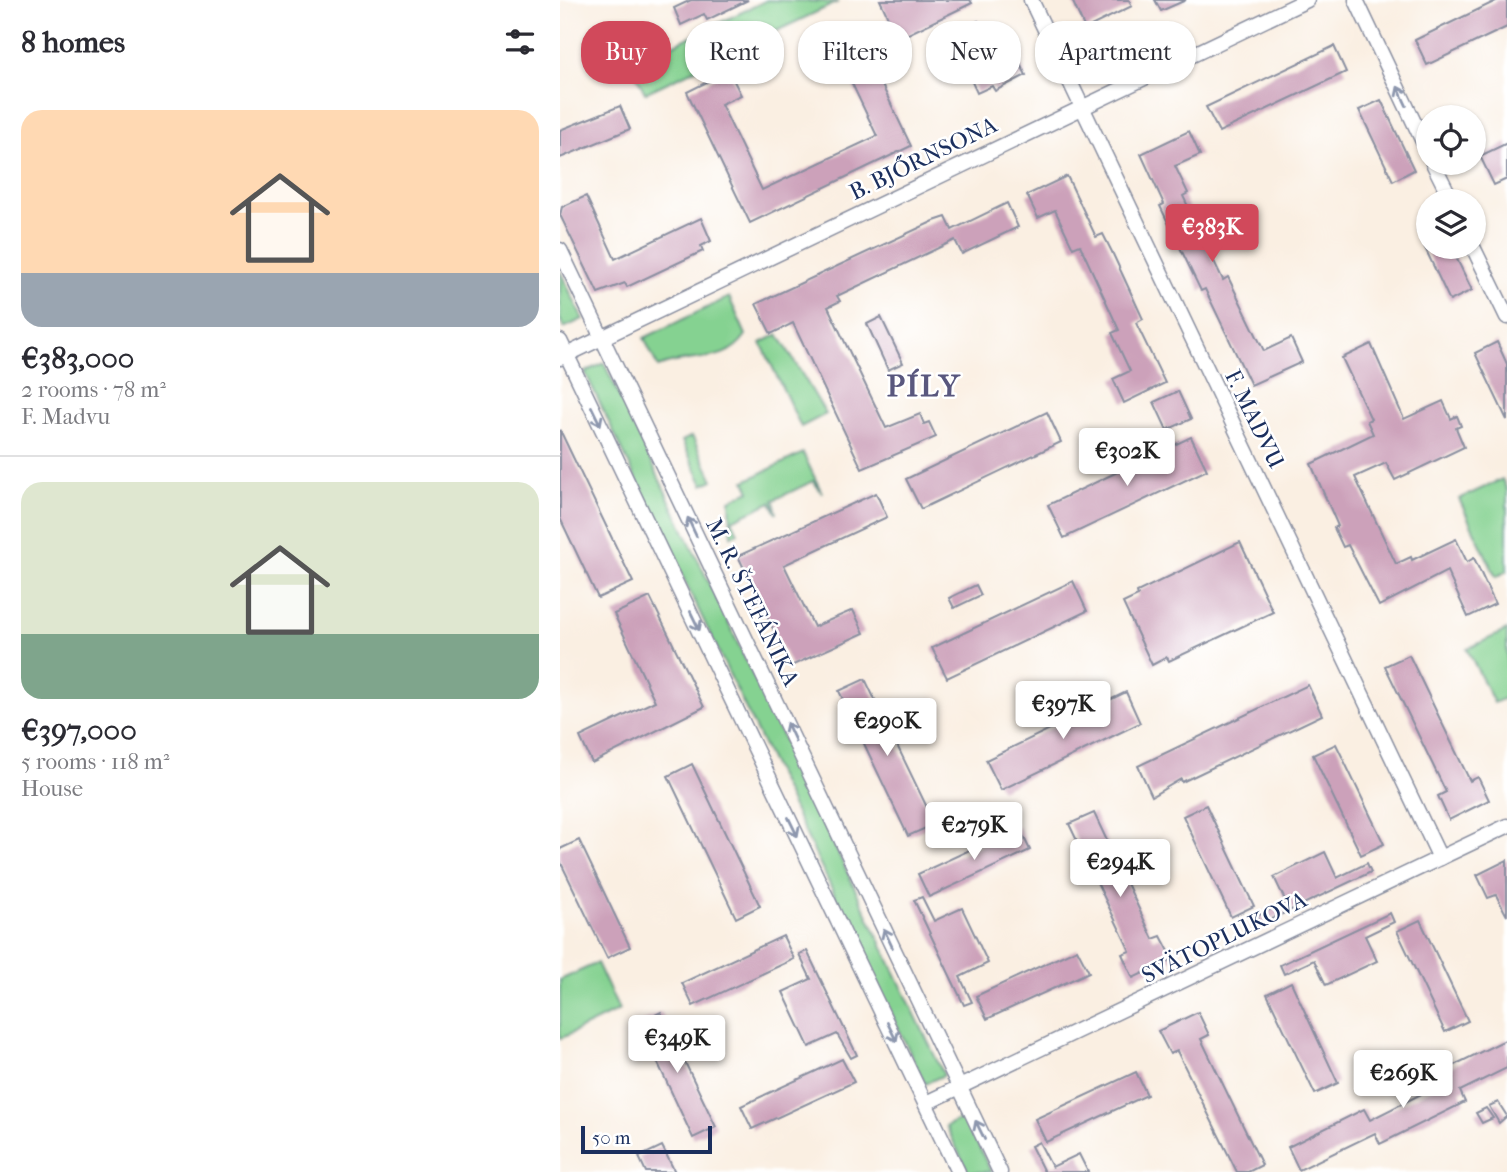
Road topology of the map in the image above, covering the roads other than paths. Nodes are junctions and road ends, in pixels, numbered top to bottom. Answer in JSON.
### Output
{"nodes":[{"id":1,"x":1031,"y":0,"type":"edge"},
{"id":2,"x":1307,"y":0,"type":"edge"},
{"id":3,"x":1356,"y":0,"type":"edge"},
{"id":4,"x":1082,"y":107,"type":"junction"},
{"id":5,"x":1416,"y":127,"type":"edge"},
{"id":6,"x":560,"y":250,"type":"edge"},
{"id":7,"x":1479,"y":259,"type":"edge"},
{"id":8,"x":1507,"y":317,"type":"edge"},
{"id":9,"x":603,"y":338,"type":"junction"},
{"id":10,"x":560,"y":341,"type":"edge"},
{"id":11,"x":564,"y":357,"type":"edge"},
{"id":12,"x":1507,"y":826,"type":"edge"},
{"id":13,"x":1440,"y":858,"type":"junction"},
{"id":14,"x":960,"y":1088,"type":"junction"},
{"id":15,"x":926,"y":1103,"type":"junction"},
{"id":16,"x":958,"y":1172,"type":"edge"},
{"id":17,"x":1000,"y":1172,"type":"edge"}],
"edges":[{"from":1,"to":4,"type":"street","name":"F. MADVU"},
{"from":2,"to":4,"type":"street","name":"B. BJŐRNSONA"},
{"from":5,"to":3,"type":"street","one_way":true},
{"from":4,"to":9,"type":"street","name":"B. BJŐRNSONA"},
{"from":4,"to":13,"type":"street","name":"F. MADVU"},
{"from":6,"to":9,"type":"street","name":"M. R. ŠTEFÁNIKA"},
{"from":7,"to":8,"type":"street"},
{"from":9,"to":11,"type":"street","name":"B. BJŐRNSONA"},
{"from":14,"to":9,"type":"street","name":"M. R. ŠTEFÁNIKA","one_way":true},
{"from":10,"to":11,"type":"street"},
{"from":11,"to":15,"type":"street","one_way":true},
{"from":12,"to":13,"type":"street","name":"SVÄTOPLUKOVA"},
{"from":13,"to":14,"type":"street","name":"SVÄTOPLUKOVA"},
{"from":14,"to":15,"type":"street"},
{"from":17,"to":14,"type":"street","name":"M. R. ŠTEFÁNIKA","one_way":true},
{"from":15,"to":16,"type":"street"}]}
